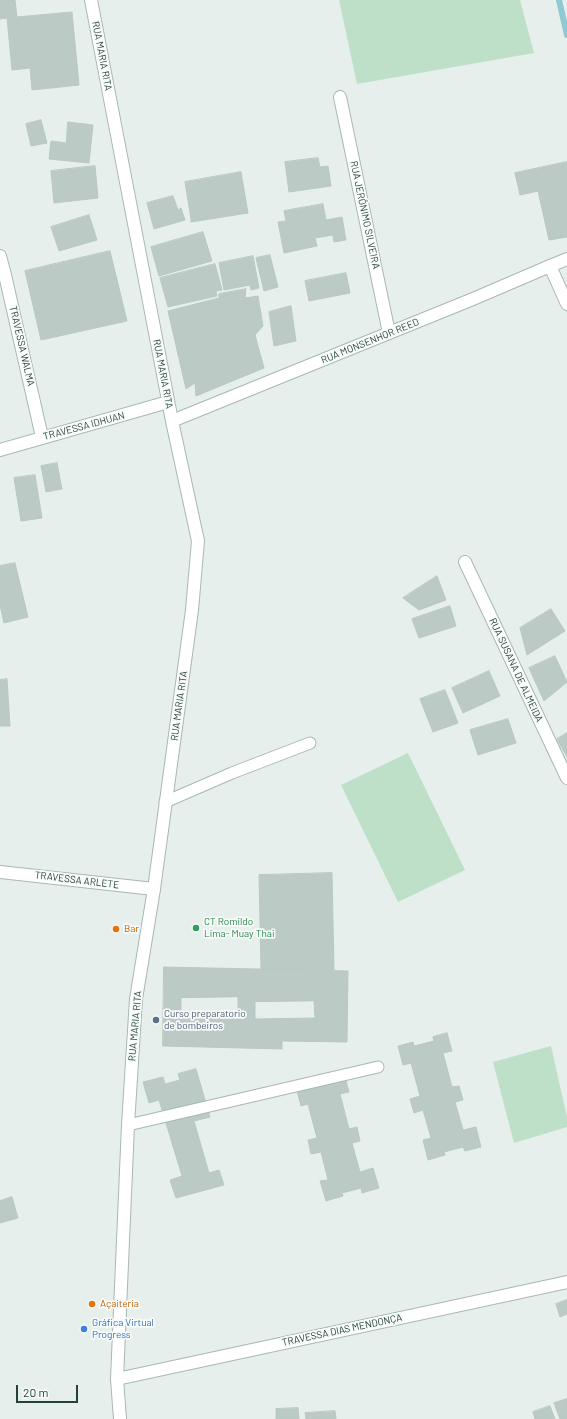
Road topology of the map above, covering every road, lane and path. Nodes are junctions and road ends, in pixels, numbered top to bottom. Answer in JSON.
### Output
{"nodes":[{"id":1,"x":91,"y":0,"type":"edge"},
{"id":2,"x":340,"y":97,"type":"dead end"},
{"id":3,"x":0,"y":256,"type":"edge"},
{"id":4,"x":567,"y":259,"type":"edge"},
{"id":5,"x":550,"y":266,"type":"junction"},
{"id":6,"x":567,"y":304,"type":"edge"},
{"id":7,"x":389,"y":333,"type":"junction"},
{"id":8,"x":168,"y":402,"type":"junction"},
{"id":9,"x":172,"y":421,"type":"junction"},
{"id":10,"x":42,"y":437,"type":"junction"},
{"id":11,"x":0,"y":450,"type":"edge"},
{"id":12,"x":465,"y":562,"type":"dead end"},
{"id":13,"x":310,"y":743,"type":"dead end"},
{"id":14,"x":567,"y":778,"type":"edge"},
{"id":15,"x":165,"y":802,"type":"junction"},
{"id":16,"x":0,"y":872,"type":"edge"},
{"id":17,"x":154,"y":889,"type":"junction"},
{"id":18,"x":378,"y":1067,"type":"dead end"},
{"id":19,"x":128,"y":1125,"type":"junction"},
{"id":20,"x":567,"y":1282,"type":"edge"},
{"id":21,"x":118,"y":1379,"type":"junction"},
{"id":22,"x":120,"y":1419,"type":"edge"}],
"edges":[{"from":1,"to":8,"type":"street","name":"RUA MARIA RITA"},
{"from":2,"to":7,"type":"street","name":"RUA JERÔNIMO SILVEIRA"},
{"from":3,"to":10,"type":"street","name":"TRAVESSA WALMA"},
{"from":4,"to":5,"type":"street","name":"RUA MONSENHOR REED"},
{"from":5,"to":6,"type":"street"},
{"from":5,"to":7,"type":"street","name":"RUA MONSENHOR REED"},
{"from":7,"to":9,"type":"street","name":"RUA MONSENHOR REED"},
{"from":8,"to":9,"type":"street","name":"RUA MARIA RITA"},
{"from":8,"to":10,"type":"street","name":"TRAVESSA IDHUAN"},
{"from":9,"to":15,"type":"street","name":"RUA MARIA RITA"},
{"from":10,"to":11,"type":"street","name":"TRAVESSA IDHUAN"},
{"from":12,"to":14,"type":"street","name":"RUA SUSANA DE ALMEIDA"},
{"from":13,"to":15,"type":"lane"},
{"from":15,"to":17,"type":"street","name":"RUA MARIA RITA"},
{"from":16,"to":17,"type":"street","name":"TRAVESSA ARLETE"},
{"from":17,"to":19,"type":"street","name":"RUA MARIA RITA"},
{"from":18,"to":19,"type":"lane"},
{"from":19,"to":21,"type":"street","name":"RUA MARIA RITA"},
{"from":20,"to":21,"type":"street","name":"TRAVESSA DIAS MENDONÇA"},
{"from":21,"to":22,"type":"street","name":"RUA MARIA RITA"}]}
